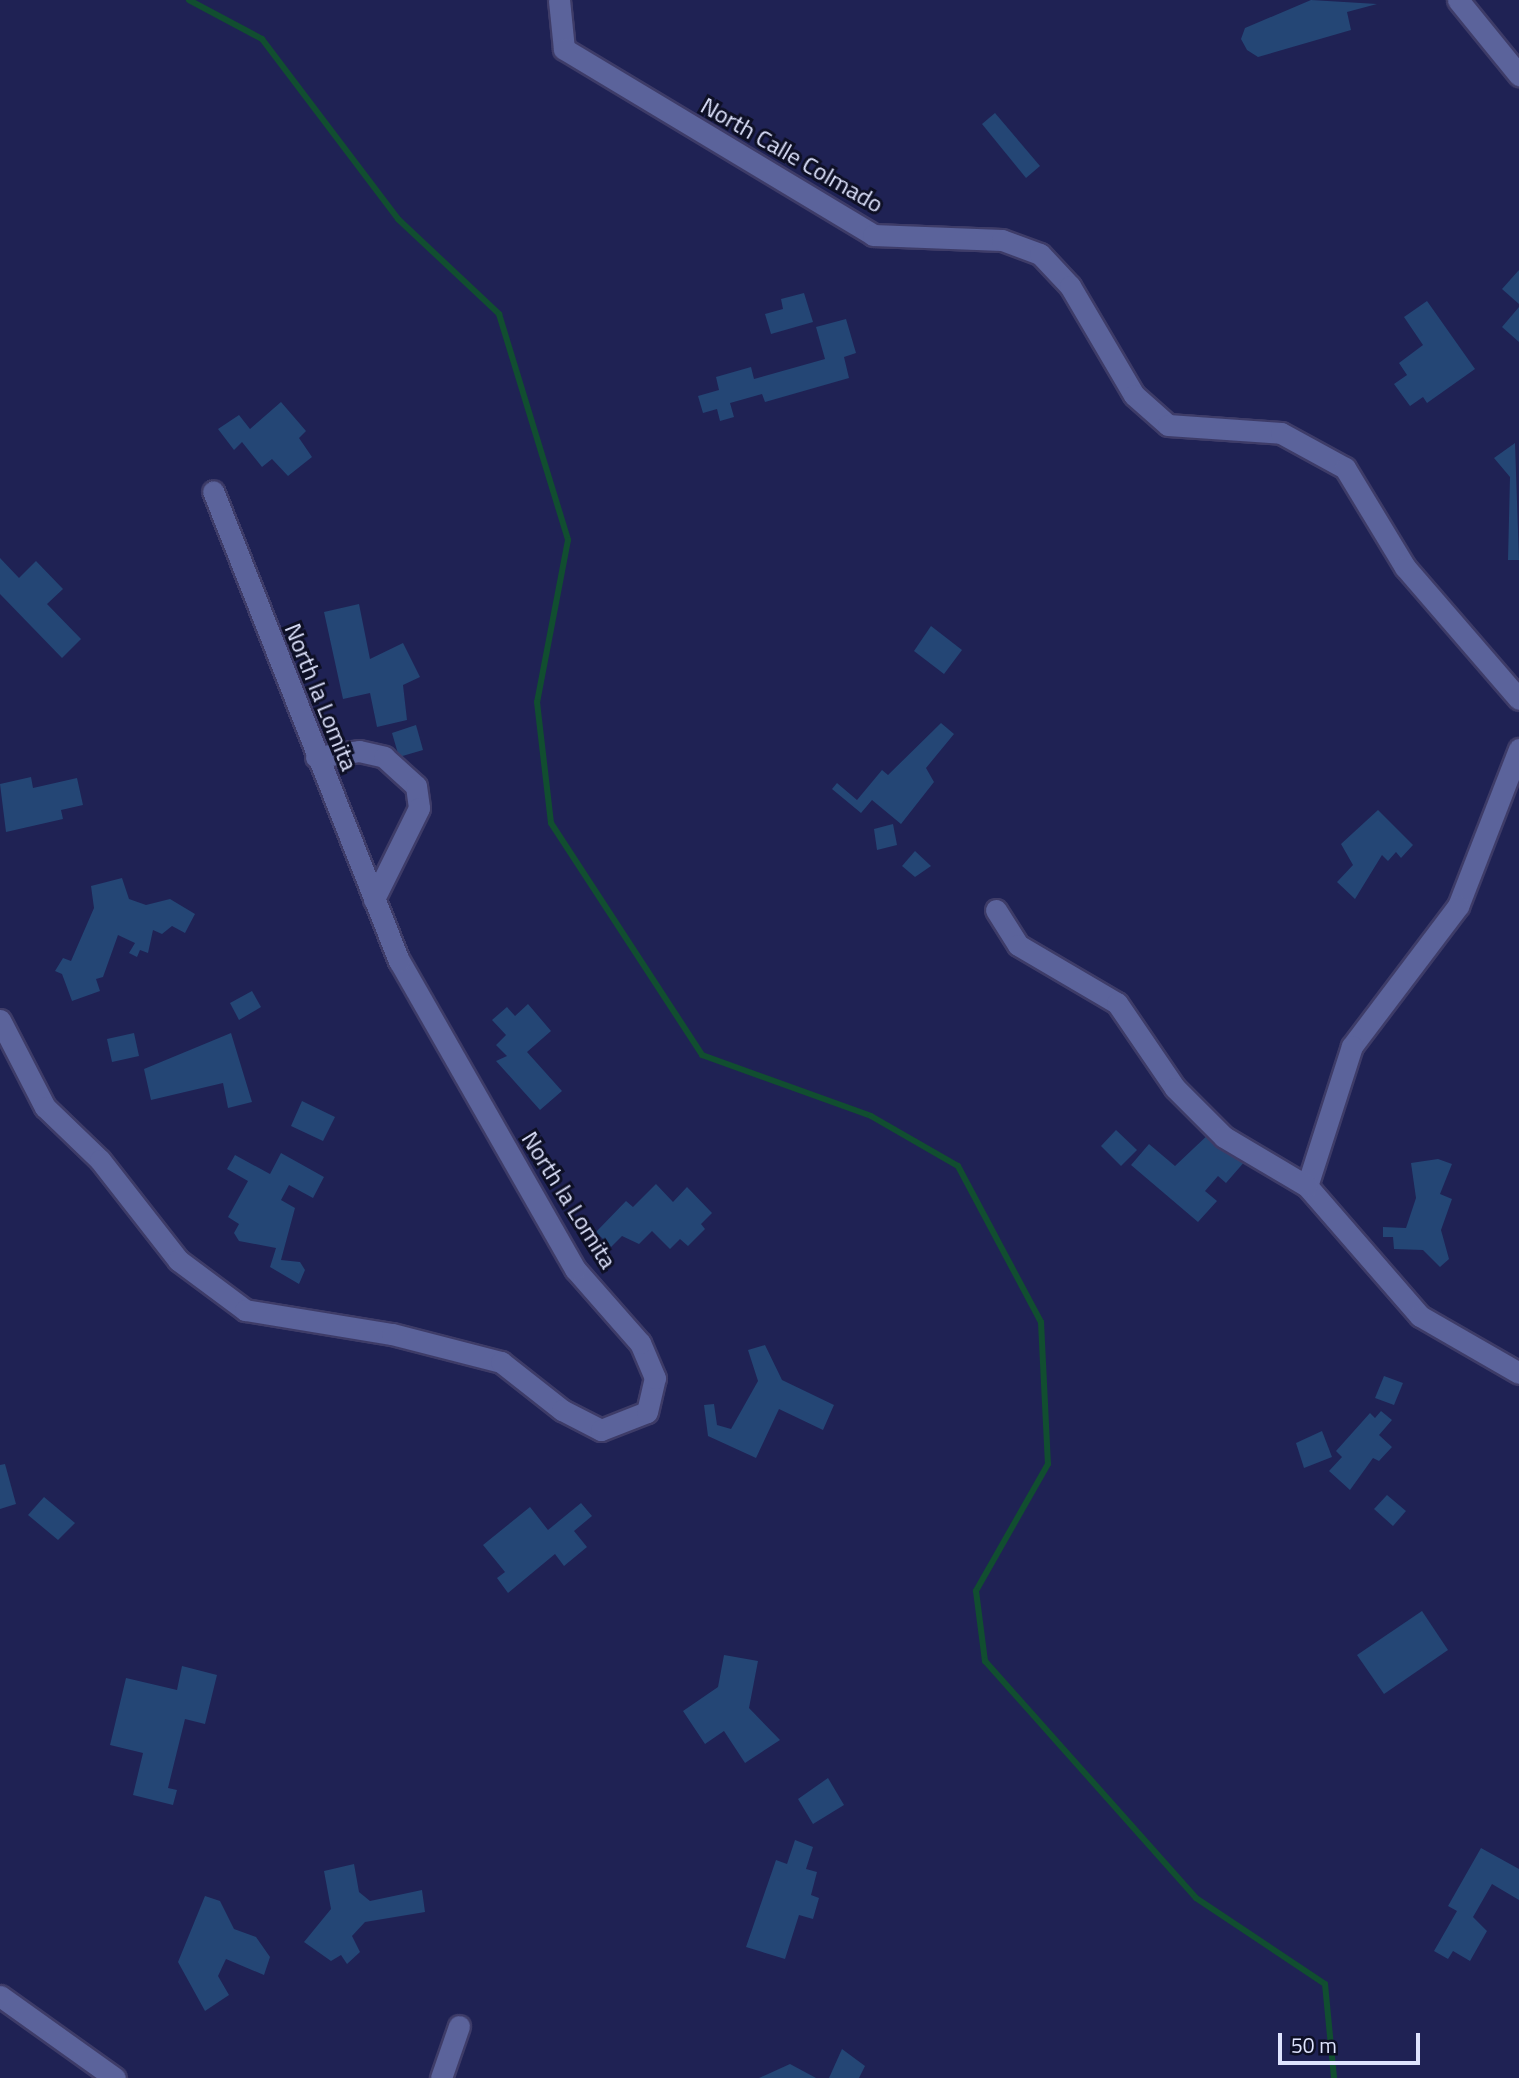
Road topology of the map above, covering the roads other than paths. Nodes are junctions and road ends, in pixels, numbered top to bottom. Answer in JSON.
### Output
{"nodes":[{"id":1,"x":559,"y":0,"type":"edge"},
{"id":2,"x":1458,"y":0,"type":"edge"},
{"id":3,"x":1519,"y":75,"type":"edge"},
{"id":4,"x":213,"y":491,"type":"dead end"},
{"id":5,"x":1519,"y":699,"type":"edge"},
{"id":6,"x":1519,"y":750,"type":"edge"},
{"id":7,"x":316,"y":757,"type":"junction"},
{"id":8,"x":374,"y":899,"type":"junction"},
{"id":9,"x":996,"y":910,"type":"dead end"},
{"id":10,"x":0,"y":1020,"type":"edge"},
{"id":11,"x":1307,"y":1186,"type":"junction"},
{"id":12,"x":1519,"y":1373,"type":"edge"},
{"id":13,"x":0,"y":1996,"type":"edge"},
{"id":14,"x":459,"y":2026,"type":"dead end"},
{"id":15,"x":108,"y":2075,"type":"edge"},
{"id":16,"x":441,"y":2078,"type":"edge"}],
"edges":[{"from":1,"to":5,"type":"street","name":"North Calle Colmado"},
{"from":2,"to":3,"type":"street"},
{"from":4,"to":7,"type":"street","name":"North la Lomita"},
{"from":6,"to":11,"type":"street"},
{"from":7,"to":8,"type":"street","name":"North la Lomita"},
{"from":7,"to":8,"type":"street"},
{"from":8,"to":10,"type":"street","name":"North la Lomita"},
{"from":9,"to":11,"type":"street"},
{"from":11,"to":12,"type":"street"},
{"from":13,"to":15,"type":"street"},
{"from":14,"to":16,"type":"street"}]}
